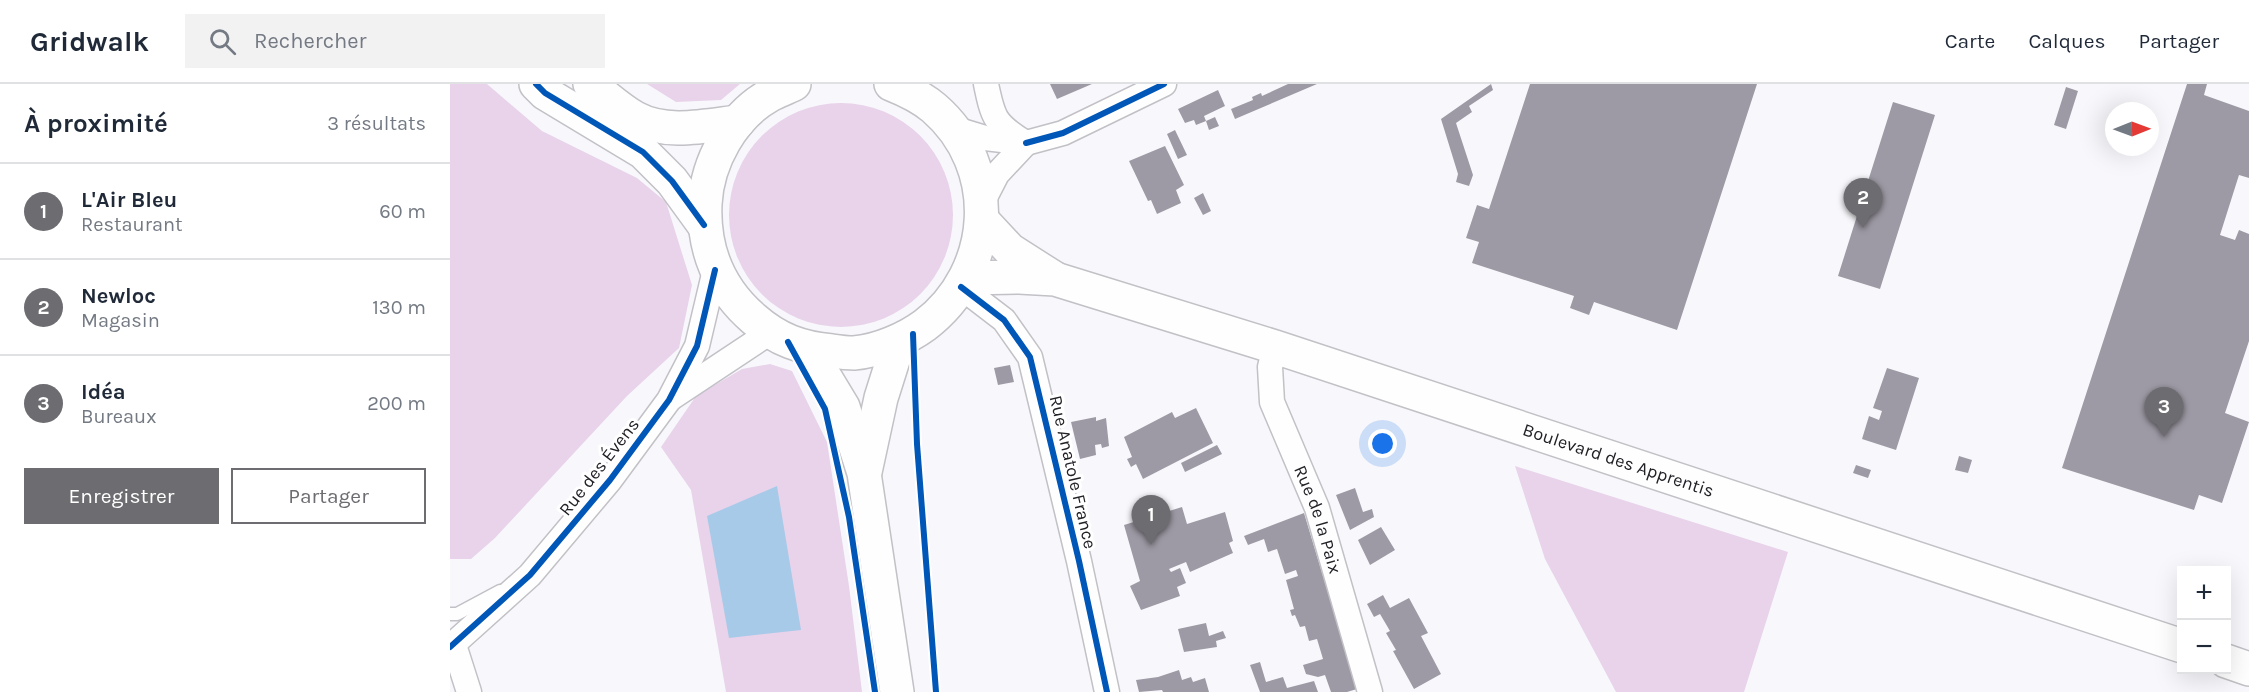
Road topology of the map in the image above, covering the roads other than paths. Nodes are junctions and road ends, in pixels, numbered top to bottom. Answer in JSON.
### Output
{"nodes":[{"id":1,"x":536,"y":84,"type":"edge"},
{"id":2,"x":590,"y":84,"type":"edge"},
{"id":3,"x":794,"y":84,"type":"edge"},
{"id":4,"x":986,"y":84,"type":"edge"},
{"id":5,"x":1164,"y":84,"type":"edge"},
{"id":6,"x":903,"y":87,"type":"edge"},
{"id":7,"x":738,"y":122,"type":"junction"},
{"id":8,"x":952,"y":128,"type":"junction"},
{"id":9,"x":1026,"y":143,"type":"junction"},
{"id":10,"x":981,"y":213,"type":"junction"},
{"id":11,"x":704,"y":225,"type":"junction"},
{"id":12,"x":715,"y":270,"type":"junction"},
{"id":13,"x":1055,"y":279,"type":"junction"},
{"id":14,"x":964,"y":282,"type":"junction"},
{"id":15,"x":769,"y":333,"type":"junction"},
{"id":16,"x":899,"y":341,"type":"junction"},
{"id":17,"x":1275,"y":347,"type":"junction"},
{"id":18,"x":808,"y":349,"type":"junction"},
{"id":19,"x":669,"y":400,"type":"junction"},
{"id":20,"x":864,"y":473,"type":"junction"},
{"id":21,"x":530,"y":575,"type":"junction"},
{"id":22,"x":450,"y":614,"type":"edge"},
{"id":23,"x":2177,"y":645,"type":"edge"},
{"id":24,"x":452,"y":646,"type":"edge"},
{"id":25,"x":2231,"y":663,"type":"edge"},
{"id":26,"x":2249,"y":669,"type":"edge"},
{"id":27,"x":469,"y":692,"type":"edge"},
{"id":28,"x":897,"y":692,"type":"edge"},
{"id":29,"x":1107,"y":692,"type":"edge"},
{"id":30,"x":1370,"y":692,"type":"edge"}],
"edges":[{"from":1,"to":11,"type":"main road"},
{"from":2,"to":7,"type":"main road"},
{"from":3,"to":7,"type":"main road"},
{"from":4,"to":9,"type":"street"},
{"from":5,"to":9,"type":"street"},
{"from":6,"to":8,"type":"main road"},
{"from":7,"to":11,"type":"main road"},
{"from":8,"to":9,"type":"street"},
{"from":8,"to":10,"type":"main road"},
{"from":9,"to":10,"type":"street"},
{"from":10,"to":13,"type":"main road","name":"Boulevard des Apprentis"},
{"from":10,"to":14,"type":"main road"},
{"from":11,"to":12,"type":"main road"},
{"from":12,"to":15,"type":"main road"},
{"from":12,"to":19,"type":"street","name":"Rue des Évens"},
{"from":13,"to":14,"type":"main road","name":"Boulevard des Apprentis"},
{"from":13,"to":17,"type":"main road","name":"Boulevard des Apprentis"},
{"from":14,"to":16,"type":"main road"},
{"from":14,"to":29,"type":"street","name":"Rue Anatole France"},
{"from":15,"to":18,"type":"main road"},
{"from":15,"to":19,"type":"street","name":"Rue des Évens"},
{"from":16,"to":18,"type":"main road"},
{"from":16,"to":20,"type":"main road"},
{"from":17,"to":23,"type":"main road","name":"Boulevard des Apprentis"},
{"from":17,"to":30,"type":"street","name":"Rue de la Paix"},
{"from":18,"to":20,"type":"main road"},
{"from":19,"to":21,"type":"street","name":"Rue des Évens"},
{"from":20,"to":28,"type":"main road"},
{"from":21,"to":22,"type":"lane"},
{"from":21,"to":24,"type":"street","name":"Rue des Évens"},
{"from":24,"to":27,"type":"street"},
{"from":25,"to":26,"type":"main road"}]}
